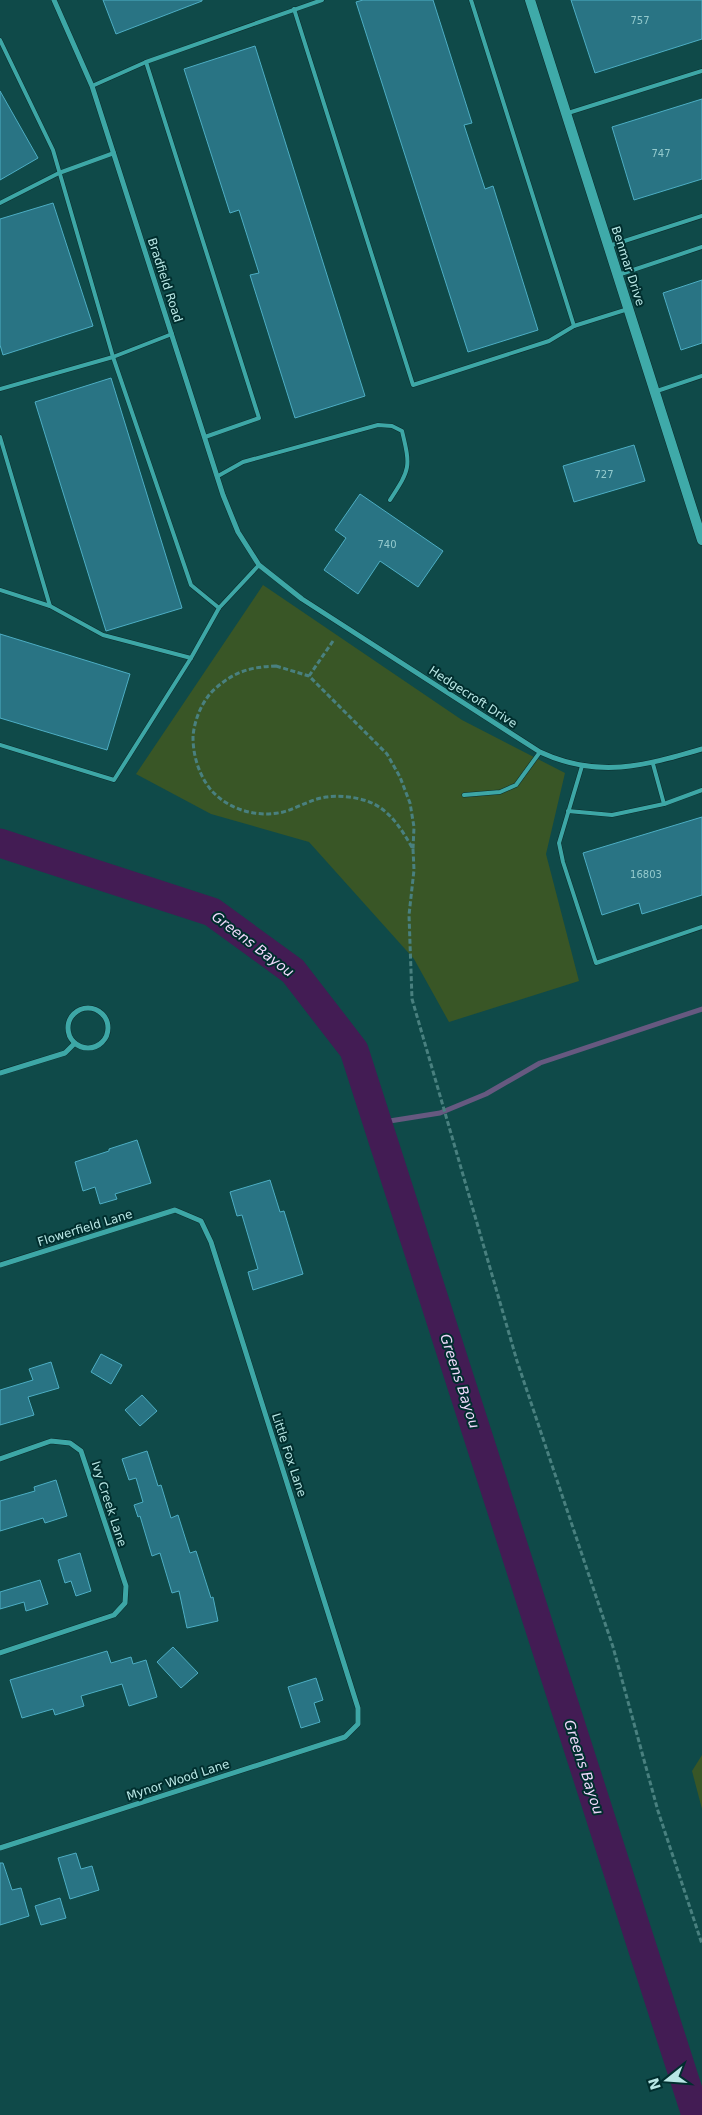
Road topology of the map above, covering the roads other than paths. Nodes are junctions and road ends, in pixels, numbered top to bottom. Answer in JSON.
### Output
{"nodes":[{"id":1,"x":54,"y":0,"type":"edge"},
{"id":2,"x":322,"y":0,"type":"edge"},
{"id":3,"x":471,"y":0,"type":"edge"},
{"id":4,"x":530,"y":0,"type":"edge"},
{"id":5,"x":294,"y":9,"type":"junction"},
{"id":6,"x":0,"y":40,"type":"edge"},
{"id":7,"x":146,"y":62,"type":"junction"},
{"id":8,"x":702,"y":71,"type":"edge"},
{"id":9,"x":92,"y":86,"type":"junction"},
{"id":10,"x":566,"y":114,"type":"junction"},
{"id":11,"x":114,"y":153,"type":"junction"},
{"id":12,"x":59,"y":172,"type":"junction"},
{"id":13,"x":0,"y":203,"type":"edge"},
{"id":14,"x":702,"y":216,"type":"edge"},
{"id":15,"x":609,"y":246,"type":"junction"},
{"id":16,"x":702,"y":247,"type":"edge"},
{"id":17,"x":618,"y":275,"type":"junction"},
{"id":18,"x":628,"y":309,"type":"junction"},
{"id":19,"x":574,"y":326,"type":"junction"},
{"id":20,"x":172,"y":334,"type":"junction"},
{"id":21,"x":113,"y":356,"type":"junction"},
{"id":22,"x":702,"y":376,"type":"edge"},
{"id":23,"x":0,"y":389,"type":"edge"},
{"id":24,"x":655,"y":392,"type":"junction"},
{"id":25,"x":0,"y":437,"type":"edge"},
{"id":26,"x":205,"y":437,"type":"junction"},
{"id":27,"x":218,"y":476,"type":"junction"},
{"id":28,"x":390,"y":500,"type":"dead end"},
{"id":29,"x":700,"y":524,"type":"edge"},
{"id":30,"x":702,"y":540,"type":"edge"},
{"id":31,"x":259,"y":565,"type":"junction"},
{"id":32,"x":0,"y":590,"type":"edge"},
{"id":33,"x":50,"y":606,"type":"junction"},
{"id":34,"x":219,"y":608,"type":"junction"},
{"id":35,"x":192,"y":658,"type":"junction"},
{"id":36,"x":0,"y":745,"type":"edge"},
{"id":37,"x":702,"y":749,"type":"edge"},
{"id":38,"x":540,"y":752,"type":"junction"},
{"id":39,"x":653,"y":764,"type":"junction"},
{"id":40,"x":582,"y":766,"type":"junction"},
{"id":41,"x":702,"y":790,"type":"edge"},
{"id":42,"x":464,"y":795,"type":"dead end"},
{"id":43,"x":664,"y":804,"type":"junction"},
{"id":44,"x":568,"y":811,"type":"junction"},
{"id":45,"x":702,"y":927,"type":"edge"},
{"id":46,"x":74,"y":1044,"type":"junction"},
{"id":47,"x":0,"y":1073,"type":"edge"},
{"id":48,"x":176,"y":1210,"type":"joint"},
{"id":49,"x":0,"y":1265,"type":"edge"},
{"id":50,"x":0,"y":1459,"type":"edge"},
{"id":51,"x":0,"y":1652,"type":"edge"},
{"id":52,"x":358,"y":1724,"type":"joint"},
{"id":53,"x":0,"y":1848,"type":"edge"}],
"edges":[{"from":1,"to":9,"type":"street","name":"Bradfield Road"},
{"from":2,"to":5,"type":"lane"},
{"from":3,"to":19,"type":"lane"},
{"from":4,"to":10,"type":"street","name":"Benmar Drive"},
{"from":5,"to":7,"type":"lane"},
{"from":5,"to":19,"type":"lane"},
{"from":6,"to":12,"type":"lane"},
{"from":7,"to":9,"type":"lane"},
{"from":7,"to":26,"type":"lane"},
{"from":8,"to":10,"type":"lane"},
{"from":9,"to":11,"type":"street","name":"Bradfield Road"},
{"from":10,"to":15,"type":"street","name":"Benmar Drive"},
{"from":11,"to":12,"type":"lane"},
{"from":11,"to":20,"type":"street","name":"Bradfield Road"},
{"from":12,"to":13,"type":"lane"},
{"from":12,"to":21,"type":"lane"},
{"from":14,"to":15,"type":"lane"},
{"from":15,"to":17,"type":"street","name":"Benmar Drive"},
{"from":16,"to":17,"type":"lane"},
{"from":17,"to":18,"type":"street","name":"Benmar Drive"},
{"from":18,"to":19,"type":"lane"},
{"from":18,"to":24,"type":"street","name":"Benmar Drive"},
{"from":20,"to":21,"type":"lane"},
{"from":20,"to":26,"type":"street","name":"Bradfield Road"},
{"from":21,"to":23,"type":"lane"},
{"from":21,"to":34,"type":"lane"},
{"from":22,"to":24,"type":"lane"},
{"from":24,"to":29,"type":"street","name":"Benmar Drive"},
{"from":25,"to":33,"type":"lane"},
{"from":26,"to":27,"type":"street","name":"Bradfield Road"},
{"from":27,"to":28,"type":"lane"},
{"from":27,"to":31,"type":"street","name":"Bradfield Road"},
{"from":29,"to":30,"type":"street","name":"Benmar Drive"},
{"from":31,"to":34,"type":"lane"},
{"from":31,"to":38,"type":"street","name":"Hedgecroft Drive"},
{"from":32,"to":33,"type":"lane"},
{"from":33,"to":35,"type":"lane"},
{"from":34,"to":35,"type":"lane"},
{"from":35,"to":36,"type":"lane"},
{"from":37,"to":39,"type":"street","name":"Hedgecroft Drive"},
{"from":38,"to":40,"type":"street","name":"Hedgecroft Drive"},
{"from":38,"to":42,"type":"lane"},
{"from":39,"to":40,"type":"street","name":"Hedgecroft Drive"},
{"from":39,"to":43,"type":"lane"},
{"from":40,"to":44,"type":"lane"},
{"from":41,"to":43,"type":"lane"},
{"from":43,"to":44,"type":"lane"},
{"from":44,"to":45,"type":"lane"},
{"from":46,"to":46,"type":"street"},
{"from":46,"to":47,"type":"street"},
{"from":48,"to":49,"type":"street","name":"Flowerfield Lane"},
{"from":48,"to":52,"type":"street","name":"Little Fox Lane"},
{"from":50,"to":51,"type":"street","name":"Ivy Creek Lane"},
{"from":52,"to":53,"type":"street","name":"Mynor Wood Lane"}]}
